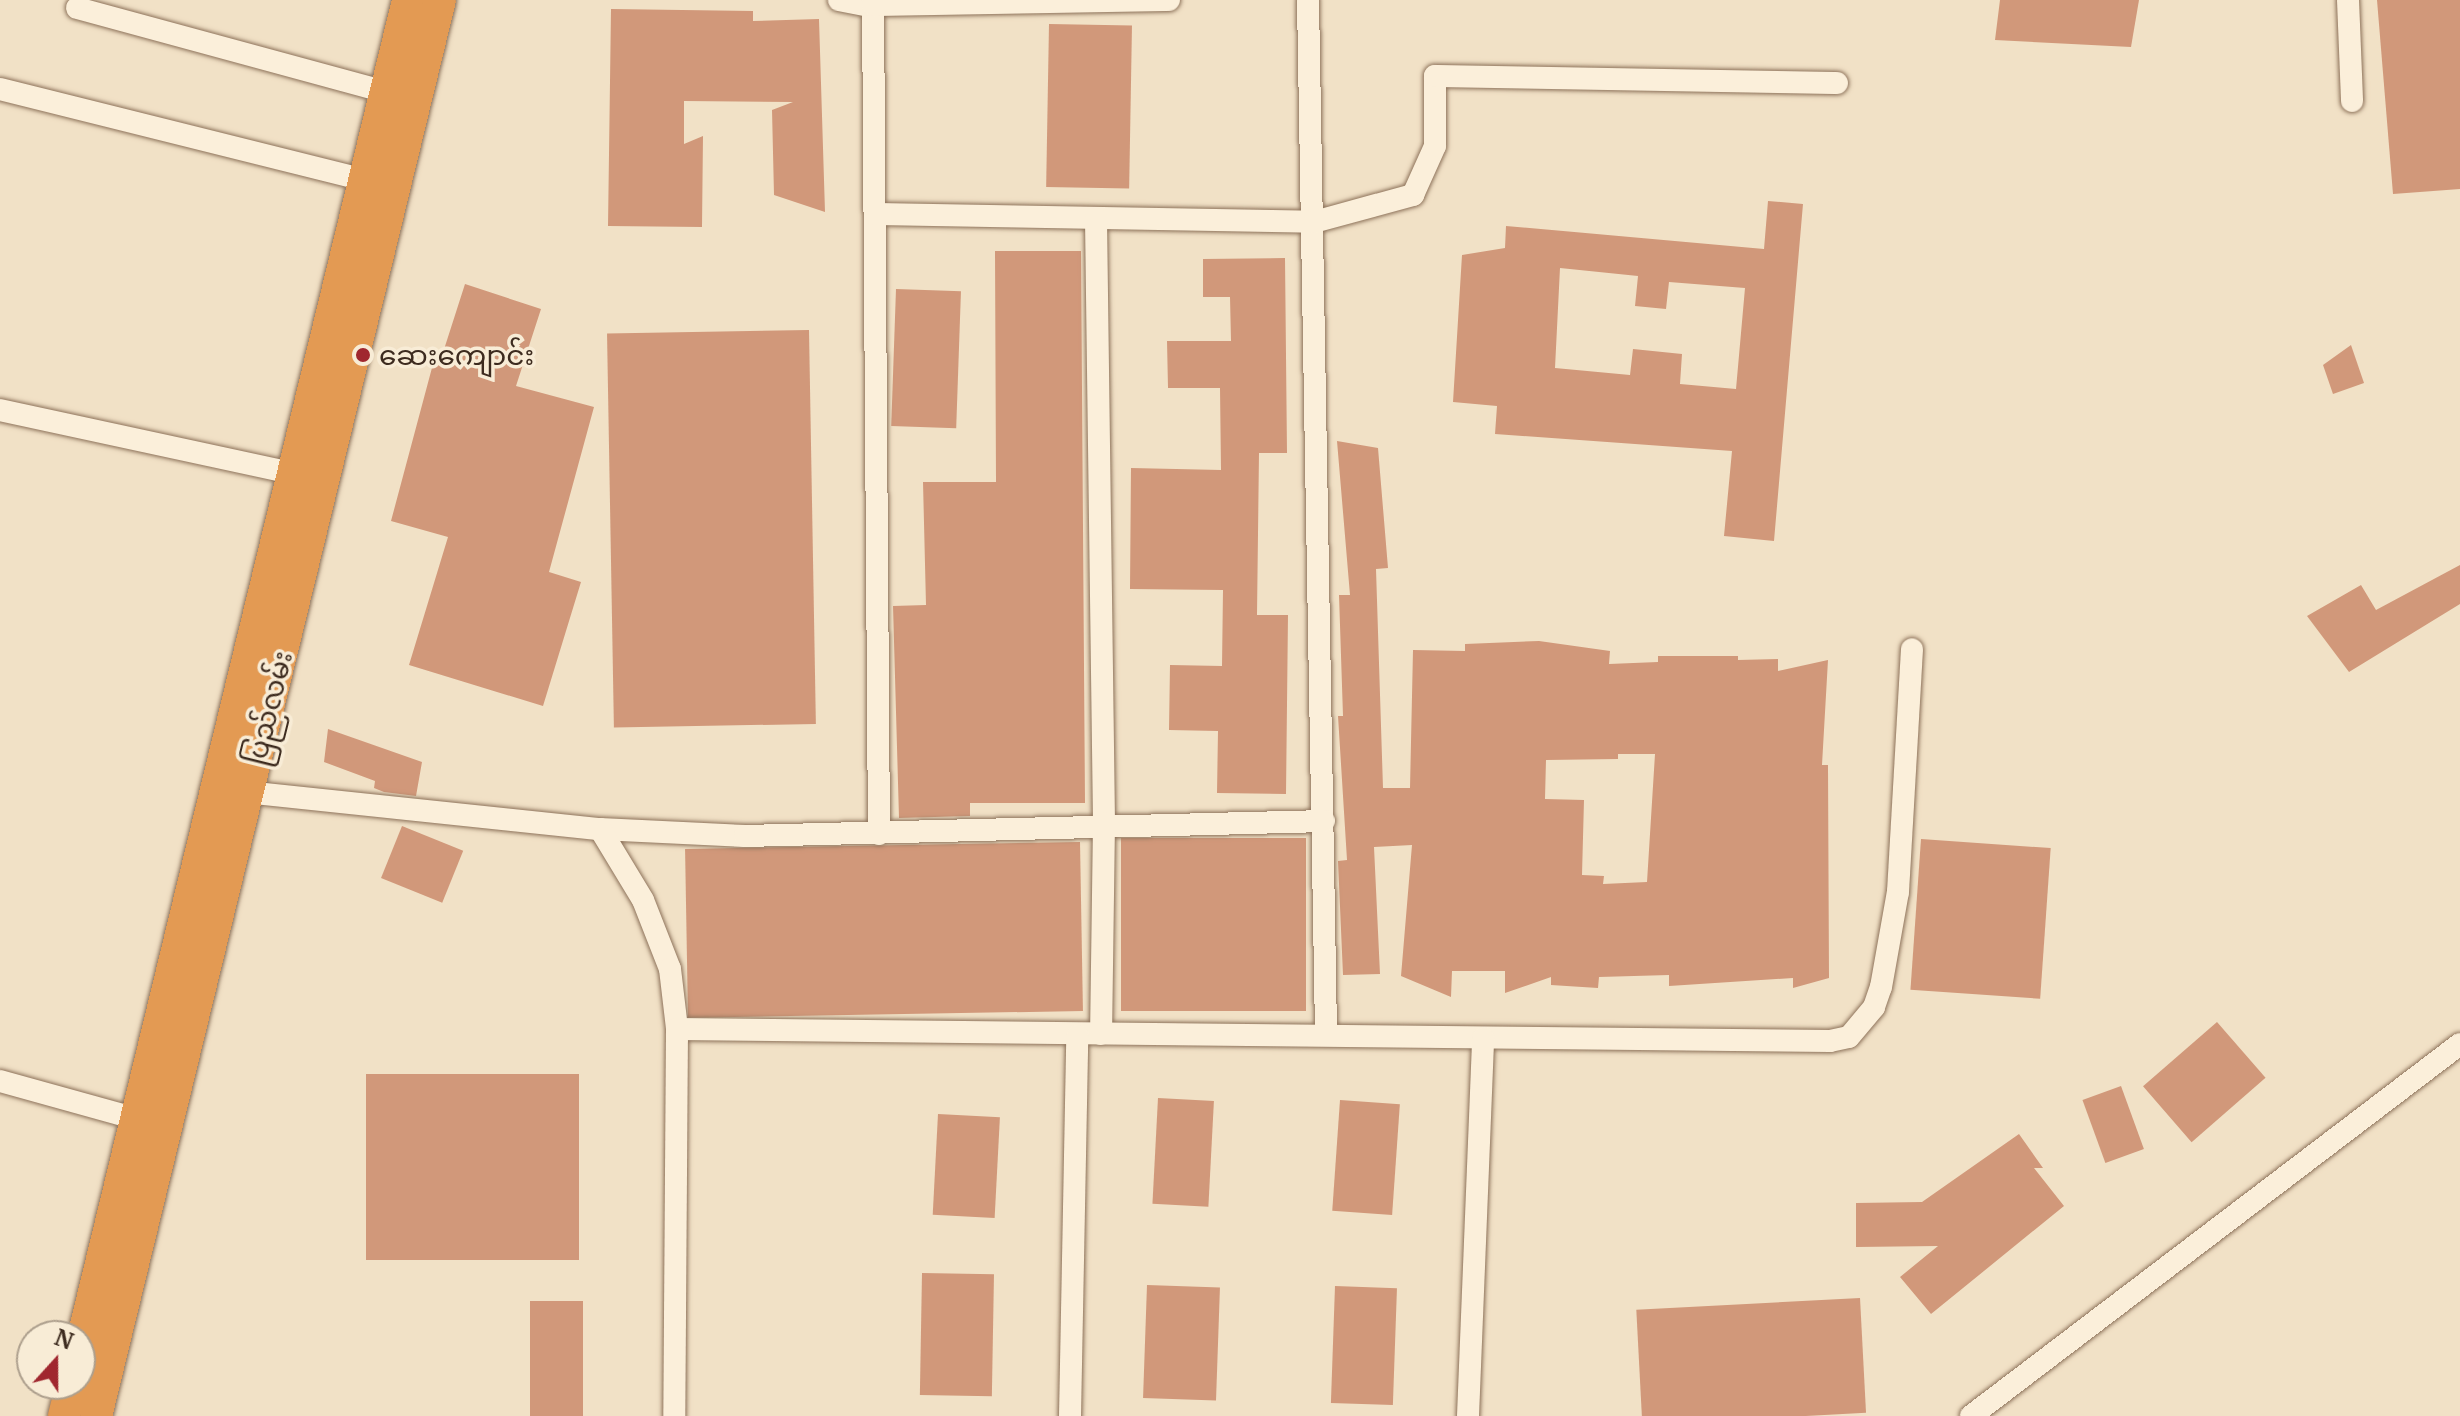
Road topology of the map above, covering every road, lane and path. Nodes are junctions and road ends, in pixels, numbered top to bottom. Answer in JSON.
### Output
{"nodes":[{"id":1,"x":408,"y":0,"type":"edge"},
{"id":2,"x":440,"y":0,"type":"edge"},
{"id":3,"x":839,"y":0,"type":"edge"},
{"id":4,"x":1169,"y":0,"type":"edge"},
{"id":5,"x":1308,"y":0,"type":"edge"},
{"id":6,"x":2348,"y":0,"type":"edge"},
{"id":7,"x":872,"y":4,"type":"edge"},
{"id":8,"x":77,"y":8,"type":"dead end"},
{"id":9,"x":1837,"y":83,"type":"dead end"},
{"id":10,"x":0,"y":89,"type":"edge"},
{"id":11,"x":401,"y":96,"type":"junction"},
{"id":12,"x":2352,"y":101,"type":"dead end"},
{"id":13,"x":365,"y":180,"type":"junction"},
{"id":14,"x":877,"y":214,"type":"junction"},
{"id":15,"x":1096,"y":219,"type":"junction"},
{"id":16,"x":1314,"y":222,"type":"junction"},
{"id":17,"x":0,"y":410,"type":"edge"},
{"id":18,"x":309,"y":476,"type":"junction"},
{"id":19,"x":1912,"y":649,"type":"dead end"},
{"id":20,"x":233,"y":791,"type":"junction"},
{"id":21,"x":1324,"y":821,"type":"junction"},
{"id":22,"x":1104,"y":823,"type":"junction"},
{"id":23,"x":600,"y":829,"type":"junction"},
{"id":24,"x":879,"y":834,"type":"junction"},
{"id":25,"x":677,"y":1029,"type":"junction"},
{"id":26,"x":1101,"y":1034,"type":"junction"},
{"id":27,"x":1326,"y":1034,"type":"junction"},
{"id":28,"x":1077,"y":1036,"type":"junction"},
{"id":29,"x":1483,"y":1038,"type":"junction"},
{"id":30,"x":2460,"y":1044,"type":"edge"},
{"id":31,"x":0,"y":1081,"type":"edge"},
{"id":32,"x":137,"y":1119,"type":"junction"},
{"id":33,"x":87,"y":1320,"type":"edge"},
{"id":34,"x":96,"y":1416,"type":"edge"},
{"id":35,"x":674,"y":1416,"type":"edge"},
{"id":36,"x":1070,"y":1416,"type":"edge"},
{"id":37,"x":1468,"y":1416,"type":"edge"},
{"id":38,"x":1971,"y":1416,"type":"edge"}],
"edges":[{"from":1,"to":11,"type":"highway","name":"ပြည်လမ်း"},
{"from":2,"to":11,"type":"highway","name":"ပြည်လမ်း"},
{"from":3,"to":7,"type":"street"},
{"from":4,"to":7,"type":"street"},
{"from":5,"to":16,"type":"street"},
{"from":6,"to":12,"type":"street"},
{"from":7,"to":14,"type":"street"},
{"from":8,"to":11,"type":"street"},
{"from":9,"to":16,"type":"street"},
{"from":10,"to":13,"type":"street"},
{"from":11,"to":13,"type":"highway","name":"ပြည်လမ်း"},
{"from":11,"to":18,"type":"highway","name":"ပြည်လမ်း"},
{"from":13,"to":18,"type":"highway","name":"ပြည်လမ်း"},
{"from":14,"to":15,"type":"street"},
{"from":14,"to":24,"type":"street"},
{"from":15,"to":16,"type":"street"},
{"from":15,"to":22,"type":"street"},
{"from":16,"to":21,"type":"street"},
{"from":17,"to":18,"type":"street"},
{"from":18,"to":20,"type":"highway","name":"ပြည်လမ်း"},
{"from":19,"to":29,"type":"street"},
{"from":20,"to":23,"type":"street"},
{"from":20,"to":32,"type":"highway","name":"ပြည်လမ်း"},
{"from":20,"to":34,"type":"highway","name":"ပြည်လမ်း"},
{"from":21,"to":22,"type":"street"},
{"from":21,"to":27,"type":"street"},
{"from":22,"to":24,"type":"street"},
{"from":22,"to":26,"type":"street"},
{"from":23,"to":24,"type":"street"},
{"from":23,"to":25,"type":"street"},
{"from":25,"to":28,"type":"street"},
{"from":25,"to":35,"type":"street"},
{"from":26,"to":27,"type":"street"},
{"from":26,"to":28,"type":"street"},
{"from":27,"to":29,"type":"street"},
{"from":28,"to":36,"type":"street"},
{"from":29,"to":37,"type":"street"},
{"from":30,"to":38,"type":"street"},
{"from":31,"to":32,"type":"street"},
{"from":32,"to":33,"type":"highway","name":"ပြည်လမ်း"}]}
